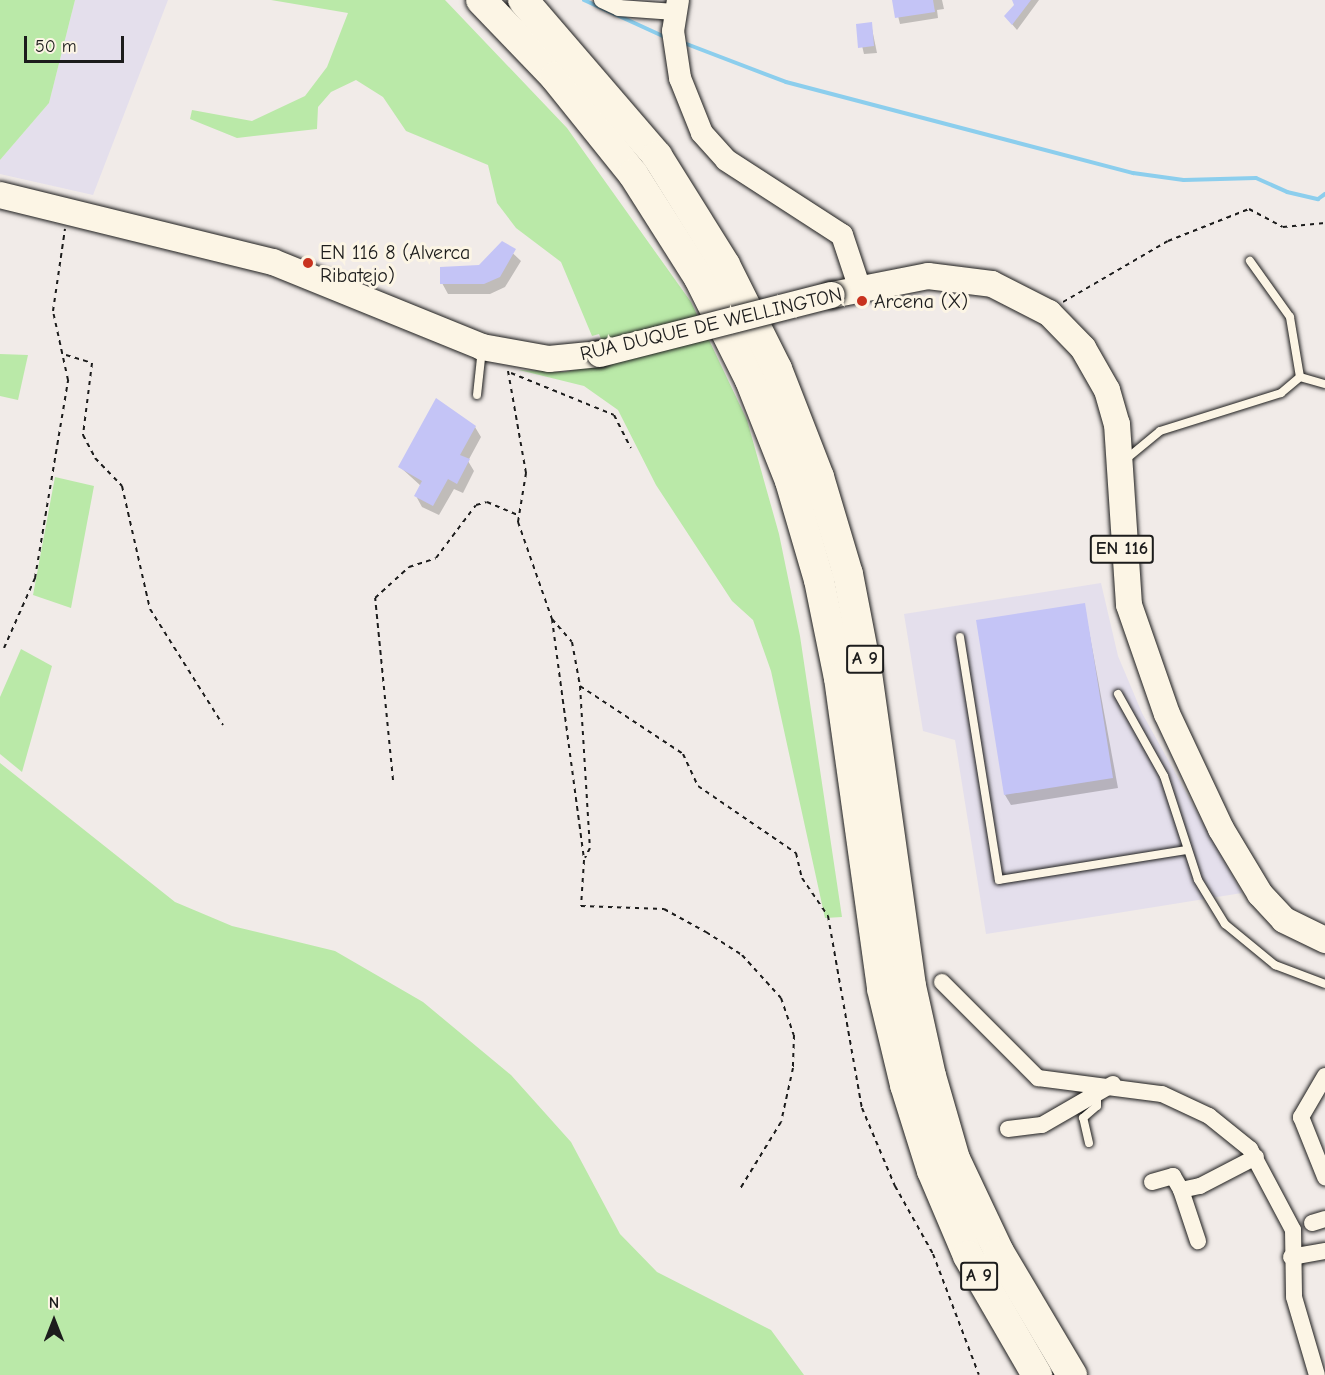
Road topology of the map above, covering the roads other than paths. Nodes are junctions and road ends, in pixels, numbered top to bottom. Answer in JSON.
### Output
{"nodes":[{"id":1,"x":481,"y":0,"type":"edge"},
{"id":2,"x":523,"y":0,"type":"edge"},
{"id":3,"x":602,"y":0,"type":"edge"},
{"id":4,"x":676,"y":24,"type":"edge"},
{"id":5,"x":0,"y":195,"type":"edge"},
{"id":6,"x":1250,"y":261,"type":"dead end"},
{"id":7,"x":860,"y":289,"type":"junction"},
{"id":8,"x":482,"y":347,"type":"junction"},
{"id":9,"x":1300,"y":377,"type":"junction"},
{"id":10,"x":1325,"y":384,"type":"edge"},
{"id":11,"x":477,"y":395,"type":"dead end"},
{"id":12,"x":1123,"y":462,"type":"junction"},
{"id":13,"x":960,"y":637,"type":"dead end"},
{"id":14,"x":1118,"y":694,"type":"dead end"},
{"id":15,"x":1186,"y":850,"type":"junction"},
{"id":16,"x":1325,"y":940,"type":"edge"},
{"id":17,"x":942,"y":982,"type":"dead end"},
{"id":18,"x":1325,"y":984,"type":"edge"},
{"id":19,"x":1325,"y":1076,"type":"edge"},
{"id":20,"x":1113,"y":1084,"type":"junction"},
{"id":21,"x":1097,"y":1094,"type":"junction"},
{"id":22,"x":1008,"y":1129,"type":"dead end"},
{"id":23,"x":1089,"y":1143,"type":"dead end"},
{"id":24,"x":1256,"y":1157,"type":"junction"},
{"id":25,"x":1325,"y":1177,"type":"edge"},
{"id":26,"x":1152,"y":1182,"type":"dead end"},
{"id":27,"x":1181,"y":1190,"type":"junction"},
{"id":28,"x":1198,"y":1241,"type":"dead end"},
{"id":29,"x":1325,"y":1251,"type":"edge"},
{"id":30,"x":1291,"y":1257,"type":"junction"},
{"id":31,"x":1038,"y":1375,"type":"edge"},
{"id":32,"x":1072,"y":1375,"type":"edge"},
{"id":33,"x":1317,"y":1375,"type":"edge"}],
"edges":[{"from":1,"to":31,"type":"highway","number":"A 9"},
{"from":2,"to":32,"type":"highway","number":"A 9"},
{"from":3,"to":4,"type":"street"},
{"from":4,"to":7,"type":"street"},
{"from":5,"to":8,"type":"main road","name":"RUA DUQUE DE WELLINGTON","number":"EN 116"},
{"from":6,"to":9,"type":"lane"},
{"from":7,"to":8,"type":"main road","name":"RUA DUQUE DE WELLINGTON","number":"EN 116","bridge":true},
{"from":7,"to":12,"type":"main road","name":"RUA DUQUE DE WELLINGTON","number":"EN 116"},
{"from":8,"to":11,"type":"lane"},
{"from":9,"to":10,"type":"lane"},
{"from":9,"to":12,"type":"lane"},
{"from":12,"to":16,"type":"main road","name":"RUA DUQUE DE WELLINGTON","number":"EN 116"},
{"from":13,"to":15,"type":"lane"},
{"from":14,"to":15,"type":"lane"},
{"from":15,"to":18,"type":"lane"},
{"from":17,"to":20,"type":"street"},
{"from":19,"to":25,"type":"street"},
{"from":20,"to":21,"type":"street"},
{"from":20,"to":24,"type":"street"},
{"from":21,"to":22,"type":"street"},
{"from":21,"to":23,"type":"lane"},
{"from":24,"to":27,"type":"street"},
{"from":24,"to":30,"type":"street"},
{"from":26,"to":27,"type":"street"},
{"from":27,"to":28,"type":"street"},
{"from":29,"to":30,"type":"street"},
{"from":30,"to":33,"type":"street"}]}
